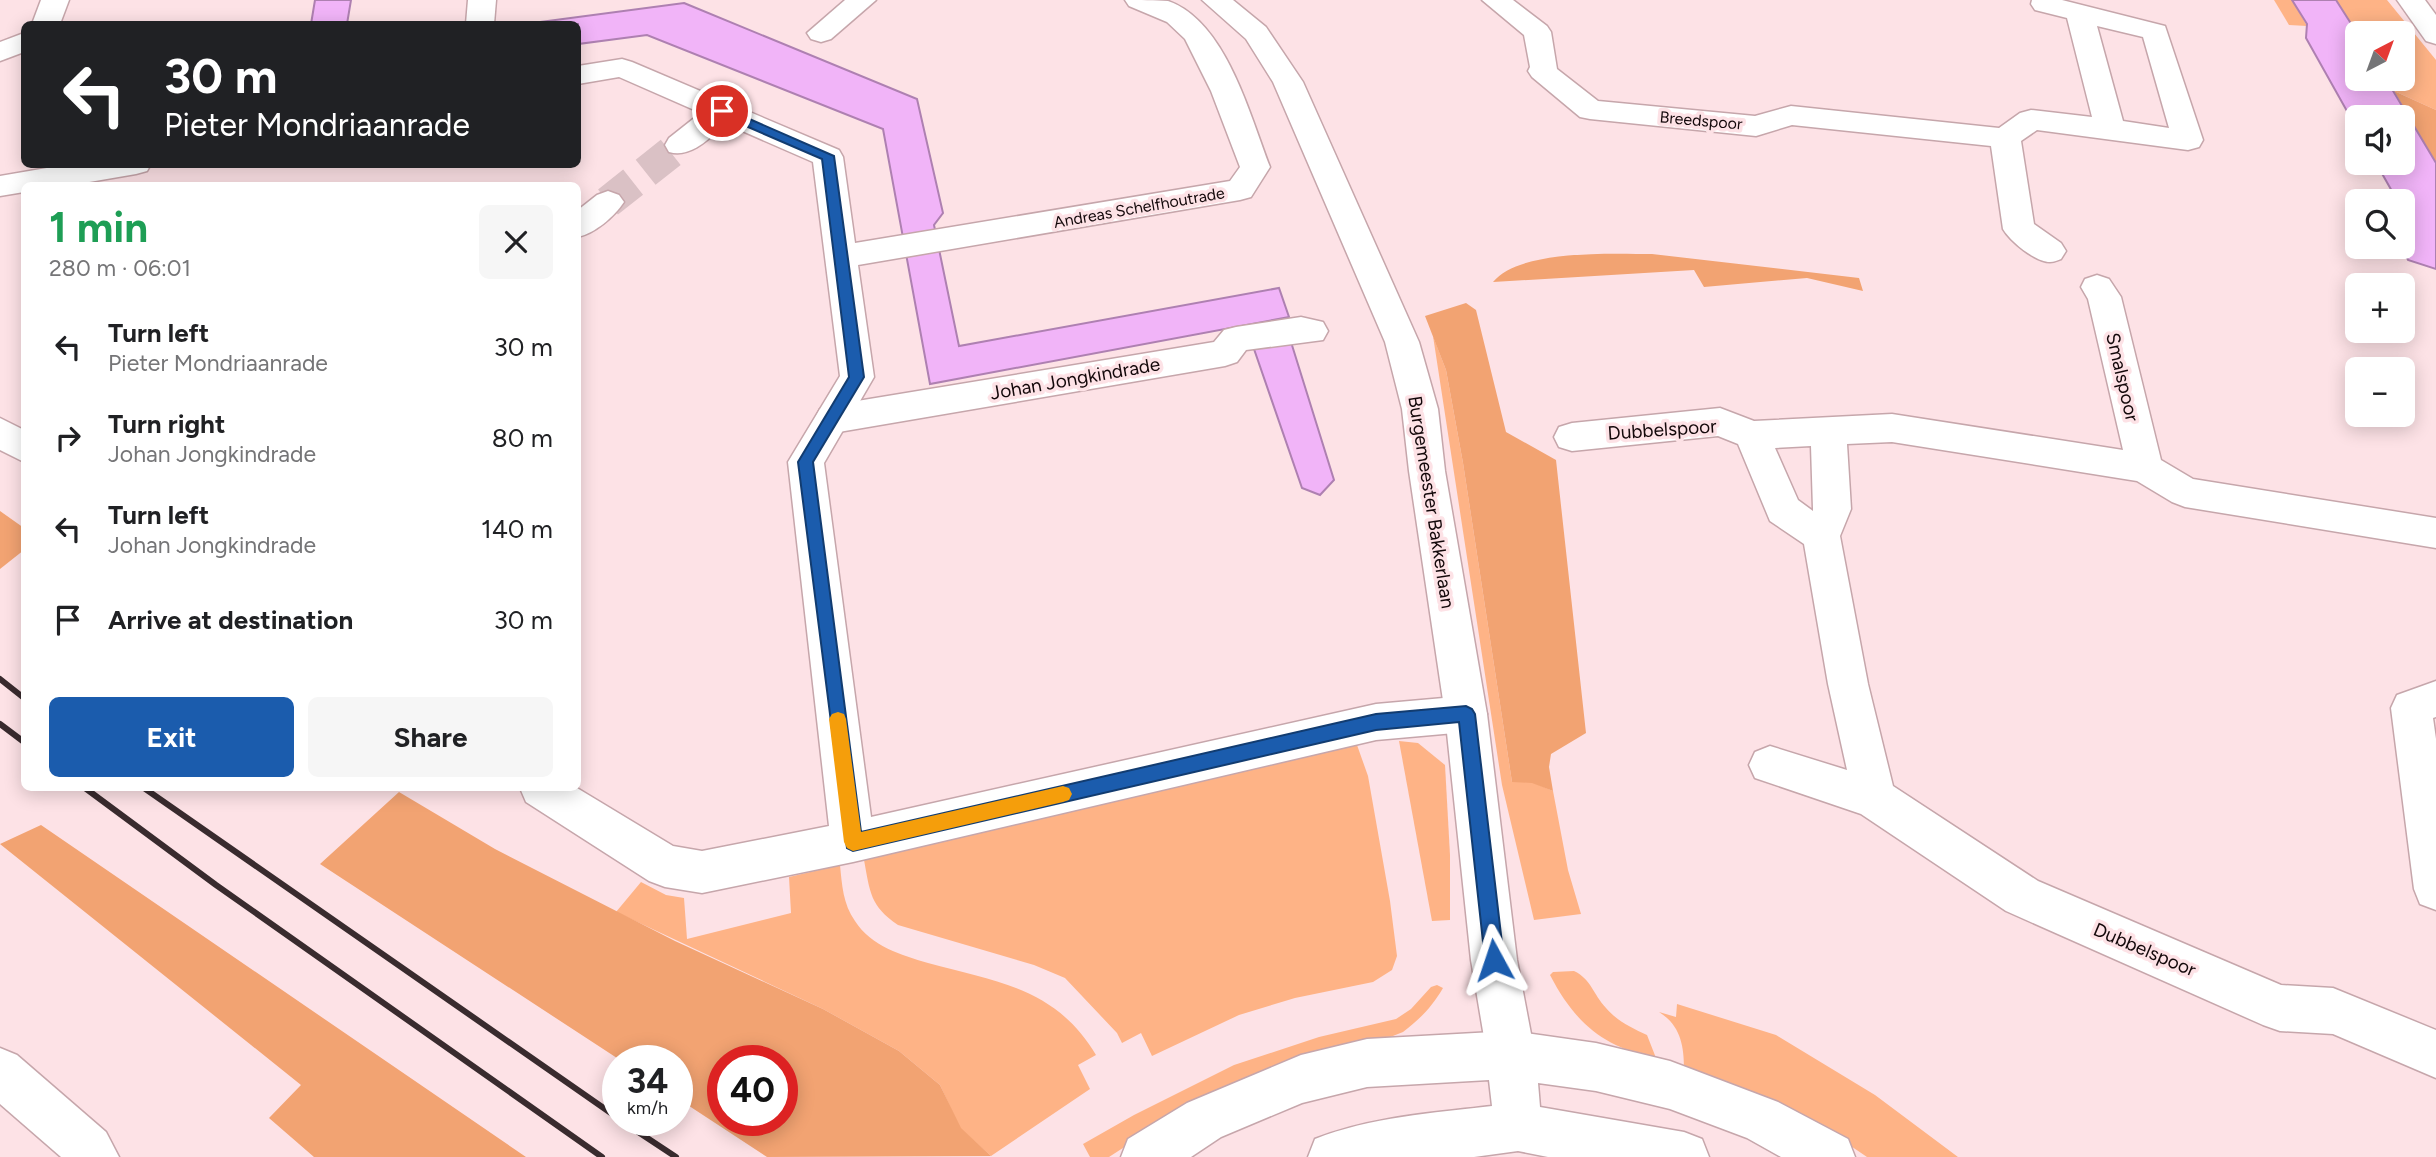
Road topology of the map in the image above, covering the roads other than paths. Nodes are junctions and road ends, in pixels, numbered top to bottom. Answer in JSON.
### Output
{"nodes":[{"id":1,"x":55,"y":0,"type":"edge"},
{"id":2,"x":482,"y":0,"type":"edge"},
{"id":3,"x":862,"y":0,"type":"edge"},
{"id":4,"x":1139,"y":0,"type":"edge"},
{"id":5,"x":1216,"y":0,"type":"edge"},
{"id":6,"x":1496,"y":0,"type":"edge"},
{"id":7,"x":2046,"y":0,"type":"edge"},
{"id":8,"x":2411,"y":0,"type":"edge"},
{"id":9,"x":2080,"y":13,"type":"junction"},
{"id":10,"x":47,"y":21,"type":"edge"},
{"id":11,"x":480,"y":21,"type":"edge"},
{"id":12,"x":821,"y":33,"type":"dead end"},
{"id":13,"x":2436,"y":35,"type":"edge"},
{"id":14,"x":21,"y":43,"type":"edge"},
{"id":15,"x":0,"y":52,"type":"edge"},
{"id":16,"x":581,"y":75,"type":"edge"},
{"id":17,"x":722,"y":111,"type":"junction"},
{"id":18,"x":2110,"y":129,"type":"junction"},
{"id":19,"x":2005,"y":138,"type":"junction"},
{"id":20,"x":680,"y":145,"type":"tunnel mouth"},
{"id":21,"x":112,"y":168,"type":"edge"},
{"id":22,"x":30,"y":182,"type":"edge"},
{"id":23,"x":21,"y":183,"type":"edge"},
{"id":24,"x":0,"y":187,"type":"edge"},
{"id":25,"x":608,"y":202,"type":"tunnel mouth"},
{"id":26,"x":581,"y":224,"type":"edge"},
{"id":27,"x":2050,"y":251,"type":"dead end"},
{"id":28,"x":843,"y":256,"type":"junction"},
{"id":29,"x":2097,"y":287,"type":"dead end"},
{"id":30,"x":1311,"y":331,"type":"dead end"},
{"id":31,"x":833,"y":419,"type":"junction"},
{"id":32,"x":1828,"y":430,"type":"junction"},
{"id":33,"x":0,"y":432,"type":"edge"},
{"id":34,"x":1752,"y":435,"type":"junction"},
{"id":35,"x":1572,"y":437,"type":"dead end"},
{"id":36,"x":21,"y":445,"type":"edge"},
{"id":37,"x":2145,"y":468,"type":"junction"},
{"id":38,"x":2436,"y":533,"type":"edge"},
{"id":39,"x":1821,"y":536,"type":"junction"},
{"id":40,"x":2436,"y":699,"type":"edge"},
{"id":41,"x":1466,"y":714,"type":"junction"},
{"id":42,"x":1770,"y":765,"type":"dead end"},
{"id":43,"x":546,"y":791,"type":"edge"},
{"id":44,"x":1874,"y":798,"type":"junction"},
{"id":45,"x":853,"y":842,"type":"junction"},
{"id":46,"x":2436,"y":889,"type":"edge"},
{"id":47,"x":2436,"y":1054,"type":"edge"},
{"id":48,"x":1511,"y":1055,"type":"junction"},
{"id":49,"x":0,"y":1072,"type":"edge"},
{"id":50,"x":1518,"y":1127,"type":"junction"},
{"id":51,"x":94,"y":1157,"type":"edge"},
{"id":52,"x":1146,"y":1157,"type":"edge"},
{"id":53,"x":1333,"y":1157,"type":"edge"},
{"id":54,"x":1684,"y":1157,"type":"edge"},
{"id":55,"x":1830,"y":1157,"type":"edge"}],
"edges":[{"from":1,"to":10,"type":"street"},
{"from":2,"to":11,"type":"street"},
{"from":3,"to":12,"type":"street"},
{"from":4,"to":28,"type":"street","name":"Andreas Schelfhoutrade"},
{"from":5,"to":41,"type":"street","name":"Burgemeester Bakkerlaan"},
{"from":6,"to":19,"type":"street","name":"Breedspoor"},
{"from":7,"to":9,"type":"street"},
{"from":8,"to":13,"type":"street"},
{"from":9,"to":18,"type":"street"},
{"from":9,"to":18,"type":"street"},
{"from":14,"to":15,"type":"street"},
{"from":16,"to":17,"type":"street"},
{"from":17,"to":20,"type":"street"},
{"from":17,"to":28,"type":"street"},
{"from":18,"to":19,"type":"street"},
{"from":19,"to":27,"type":"street"},
{"from":21,"to":22,"type":"street"},
{"from":23,"to":24,"type":"street"},
{"from":25,"to":26,"type":"street"},
{"from":28,"to":31,"type":"street"},
{"from":29,"to":37,"type":"street","name":"Smalspoor"},
{"from":30,"to":31,"type":"street","name":"Johan Jongkindrade"},
{"from":31,"to":45,"type":"street"},
{"from":32,"to":34,"type":"street","name":"Dubbelspoor"},
{"from":32,"to":37,"type":"street","name":"Dubbelspoor"},
{"from":32,"to":39,"type":"street"},
{"from":33,"to":36,"type":"street"},
{"from":34,"to":35,"type":"street","name":"Dubbelspoor"},
{"from":34,"to":39,"type":"street"},
{"from":37,"to":38,"type":"street","name":"Dubbelspoor"},
{"from":39,"to":44,"type":"street"},
{"from":40,"to":46,"type":"street"},
{"from":41,"to":45,"type":"street"},
{"from":41,"to":48,"type":"street","name":"Burgemeester Bakkerlaan"},
{"from":42,"to":44,"type":"street","name":"Dubbelspoor"},
{"from":43,"to":45,"type":"street"},
{"from":44,"to":47,"type":"street","name":"Dubbelspoor"},
{"from":48,"to":50,"type":"street","name":"Burgemeester Bakkerlaan"},
{"from":48,"to":52,"type":"street"},
{"from":48,"to":55,"type":"street"},
{"from":49,"to":51,"type":"street"},
{"from":50,"to":53,"type":"street"},
{"from":50,"to":54,"type":"street"}]}
